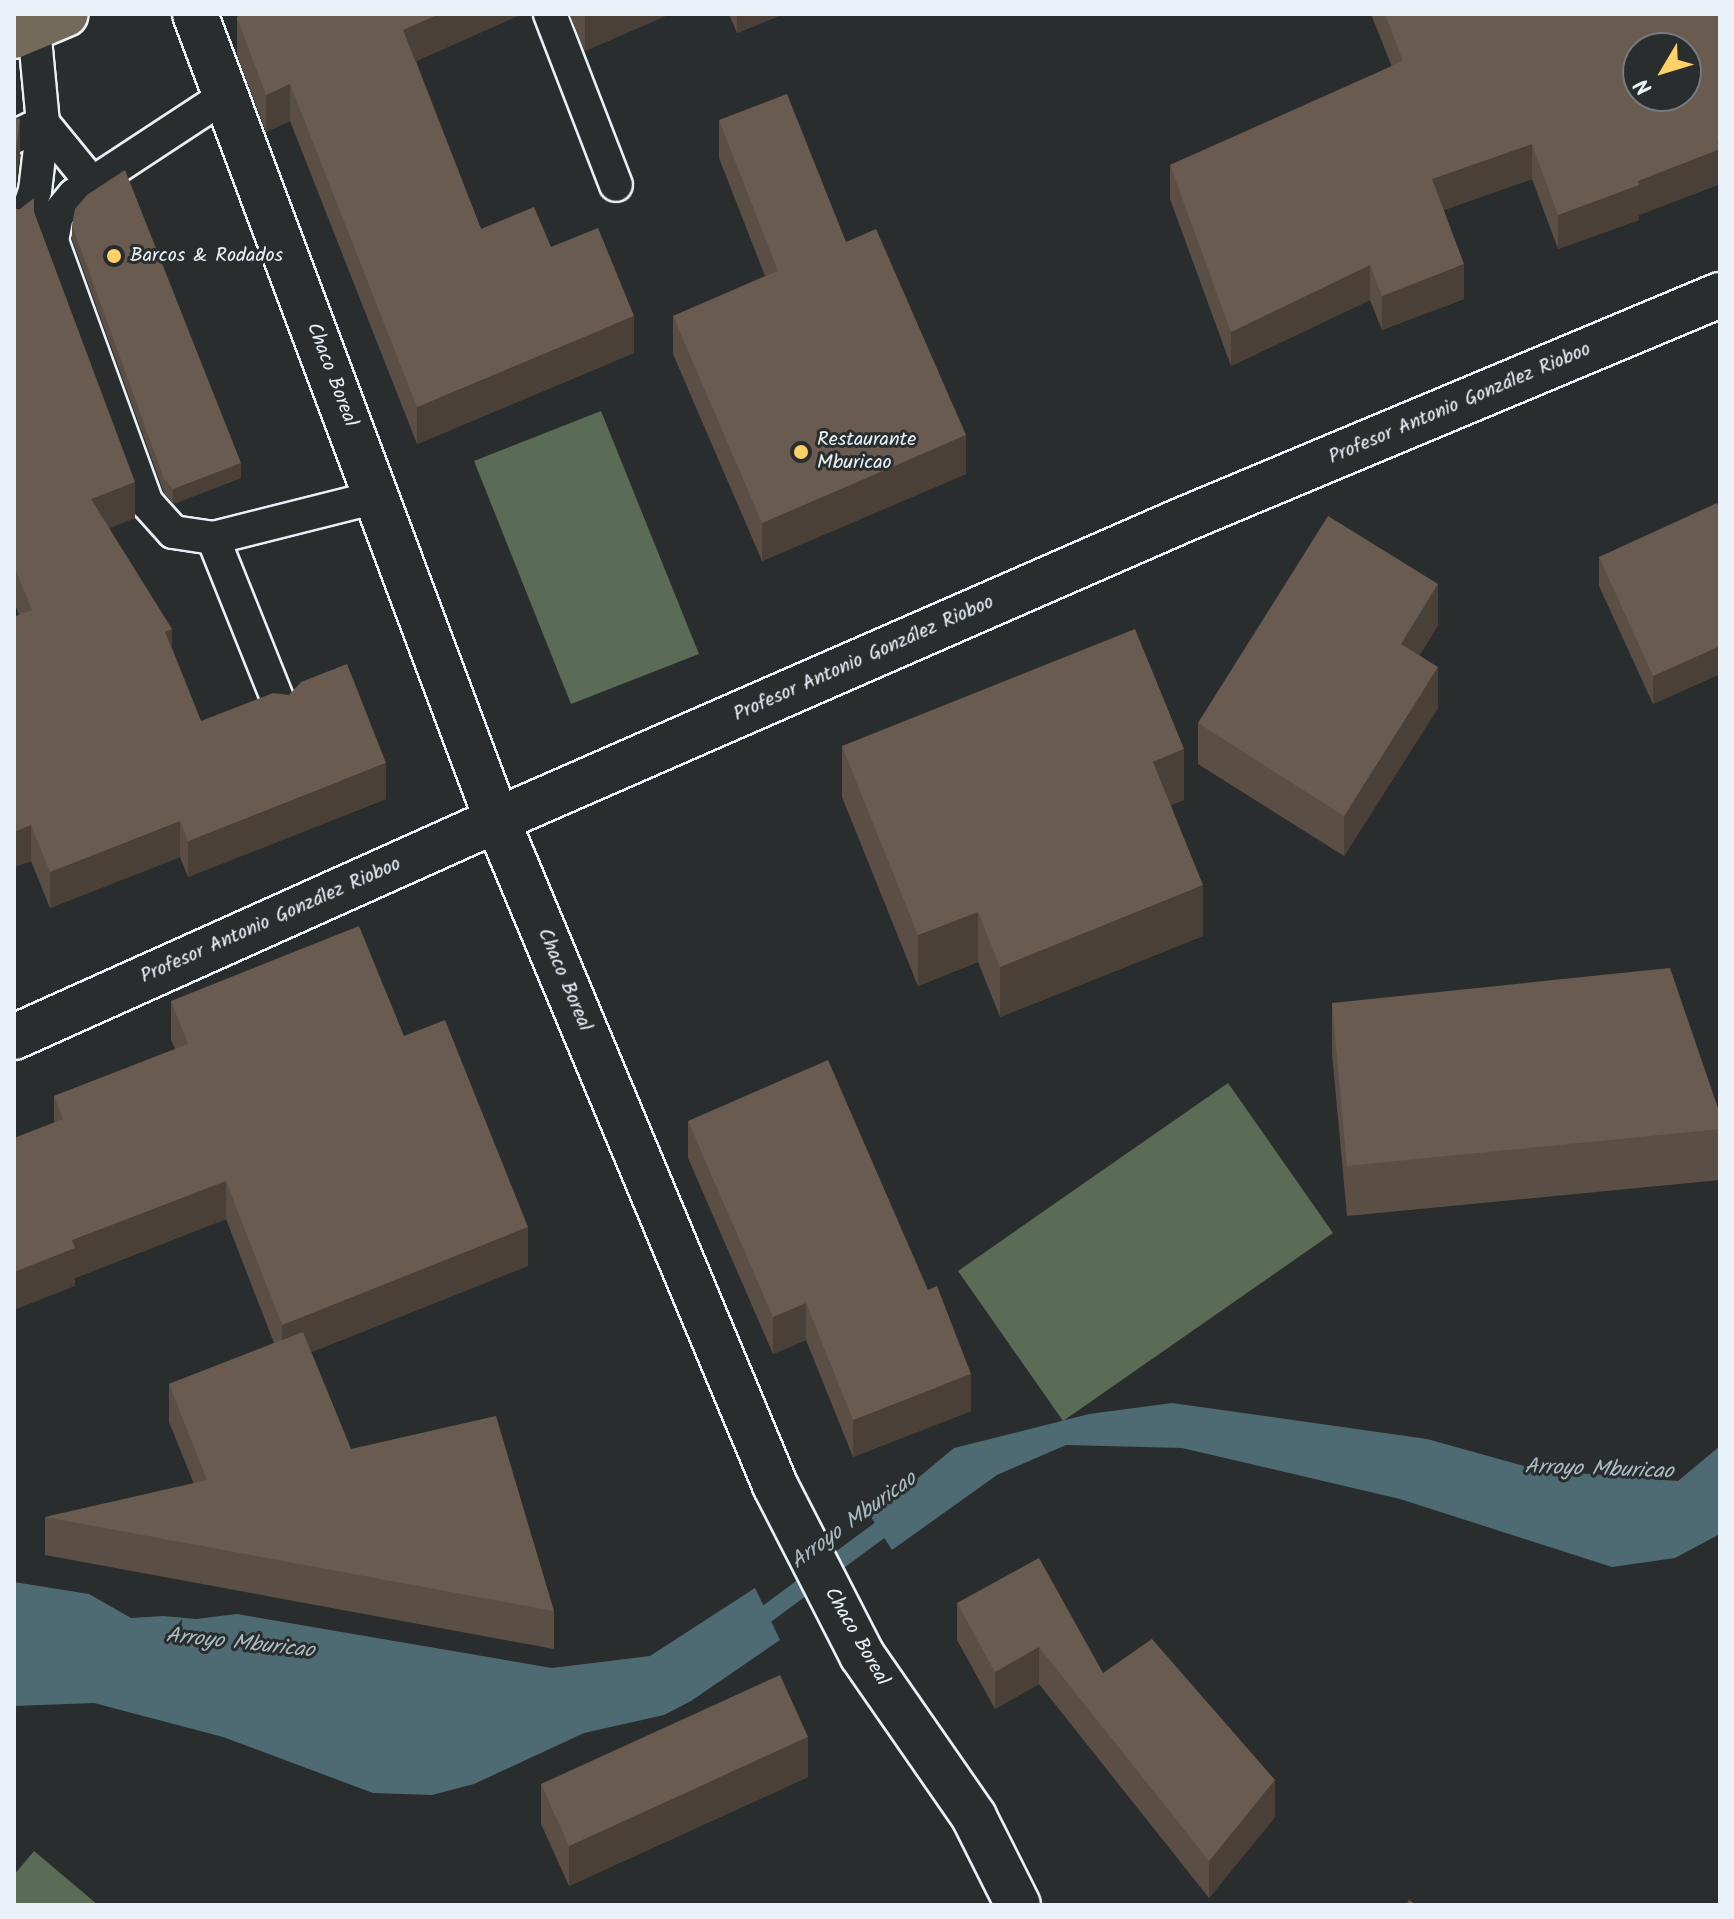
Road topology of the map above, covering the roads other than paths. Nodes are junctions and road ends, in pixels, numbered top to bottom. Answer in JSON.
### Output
{"nodes":[{"id":1,"x":195,"y":14,"type":"edge"},
{"id":2,"x":550,"y":14,"type":"edge"},
{"id":3,"x":38,"y":26,"type":"edge"},
{"id":4,"x":225,"y":96,"type":"junction"},
{"id":5,"x":43,"y":123,"type":"junction"},
{"id":6,"x":14,"y":137,"type":"edge"},
{"id":7,"x":92,"y":183,"type":"junction"},
{"id":8,"x":616,"y":185,"type":"dead end"},
{"id":9,"x":14,"y":227,"type":"edge"},
{"id":10,"x":1720,"y":295,"type":"edge"},
{"id":11,"x":376,"y":497,"type":"junction"},
{"id":12,"x":213,"y":538,"type":"junction"},
{"id":13,"x":283,"y":713,"type":"edge"},
{"id":14,"x":497,"y":820,"type":"junction"},
{"id":15,"x":14,"y":1037,"type":"edge"},
{"id":16,"x":1018,"y":1905,"type":"edge"}],
"edges":[{"from":1,"to":4,"type":"main road","name":"Chaco Boreal"},
{"from":2,"to":8,"type":"lane"},
{"from":3,"to":5,"type":"lane"},
{"from":4,"to":7,"type":"lane"},
{"from":4,"to":11,"type":"main road","name":"Chaco Boreal"},
{"from":5,"to":6,"type":"lane"},
{"from":5,"to":7,"type":"lane"},
{"from":5,"to":9,"type":"lane"},
{"from":7,"to":12,"type":"lane"},
{"from":10,"to":14,"type":"main road","name":"Profesor Antonio González Rioboo"},
{"from":11,"to":12,"type":"lane"},
{"from":11,"to":14,"type":"main road","name":"Chaco Boreal"},
{"from":12,"to":13,"type":"lane"},
{"from":14,"to":15,"type":"main road","name":"Profesor Antonio González Rioboo"},
{"from":14,"to":16,"type":"main road","name":"Chaco Boreal"}]}
